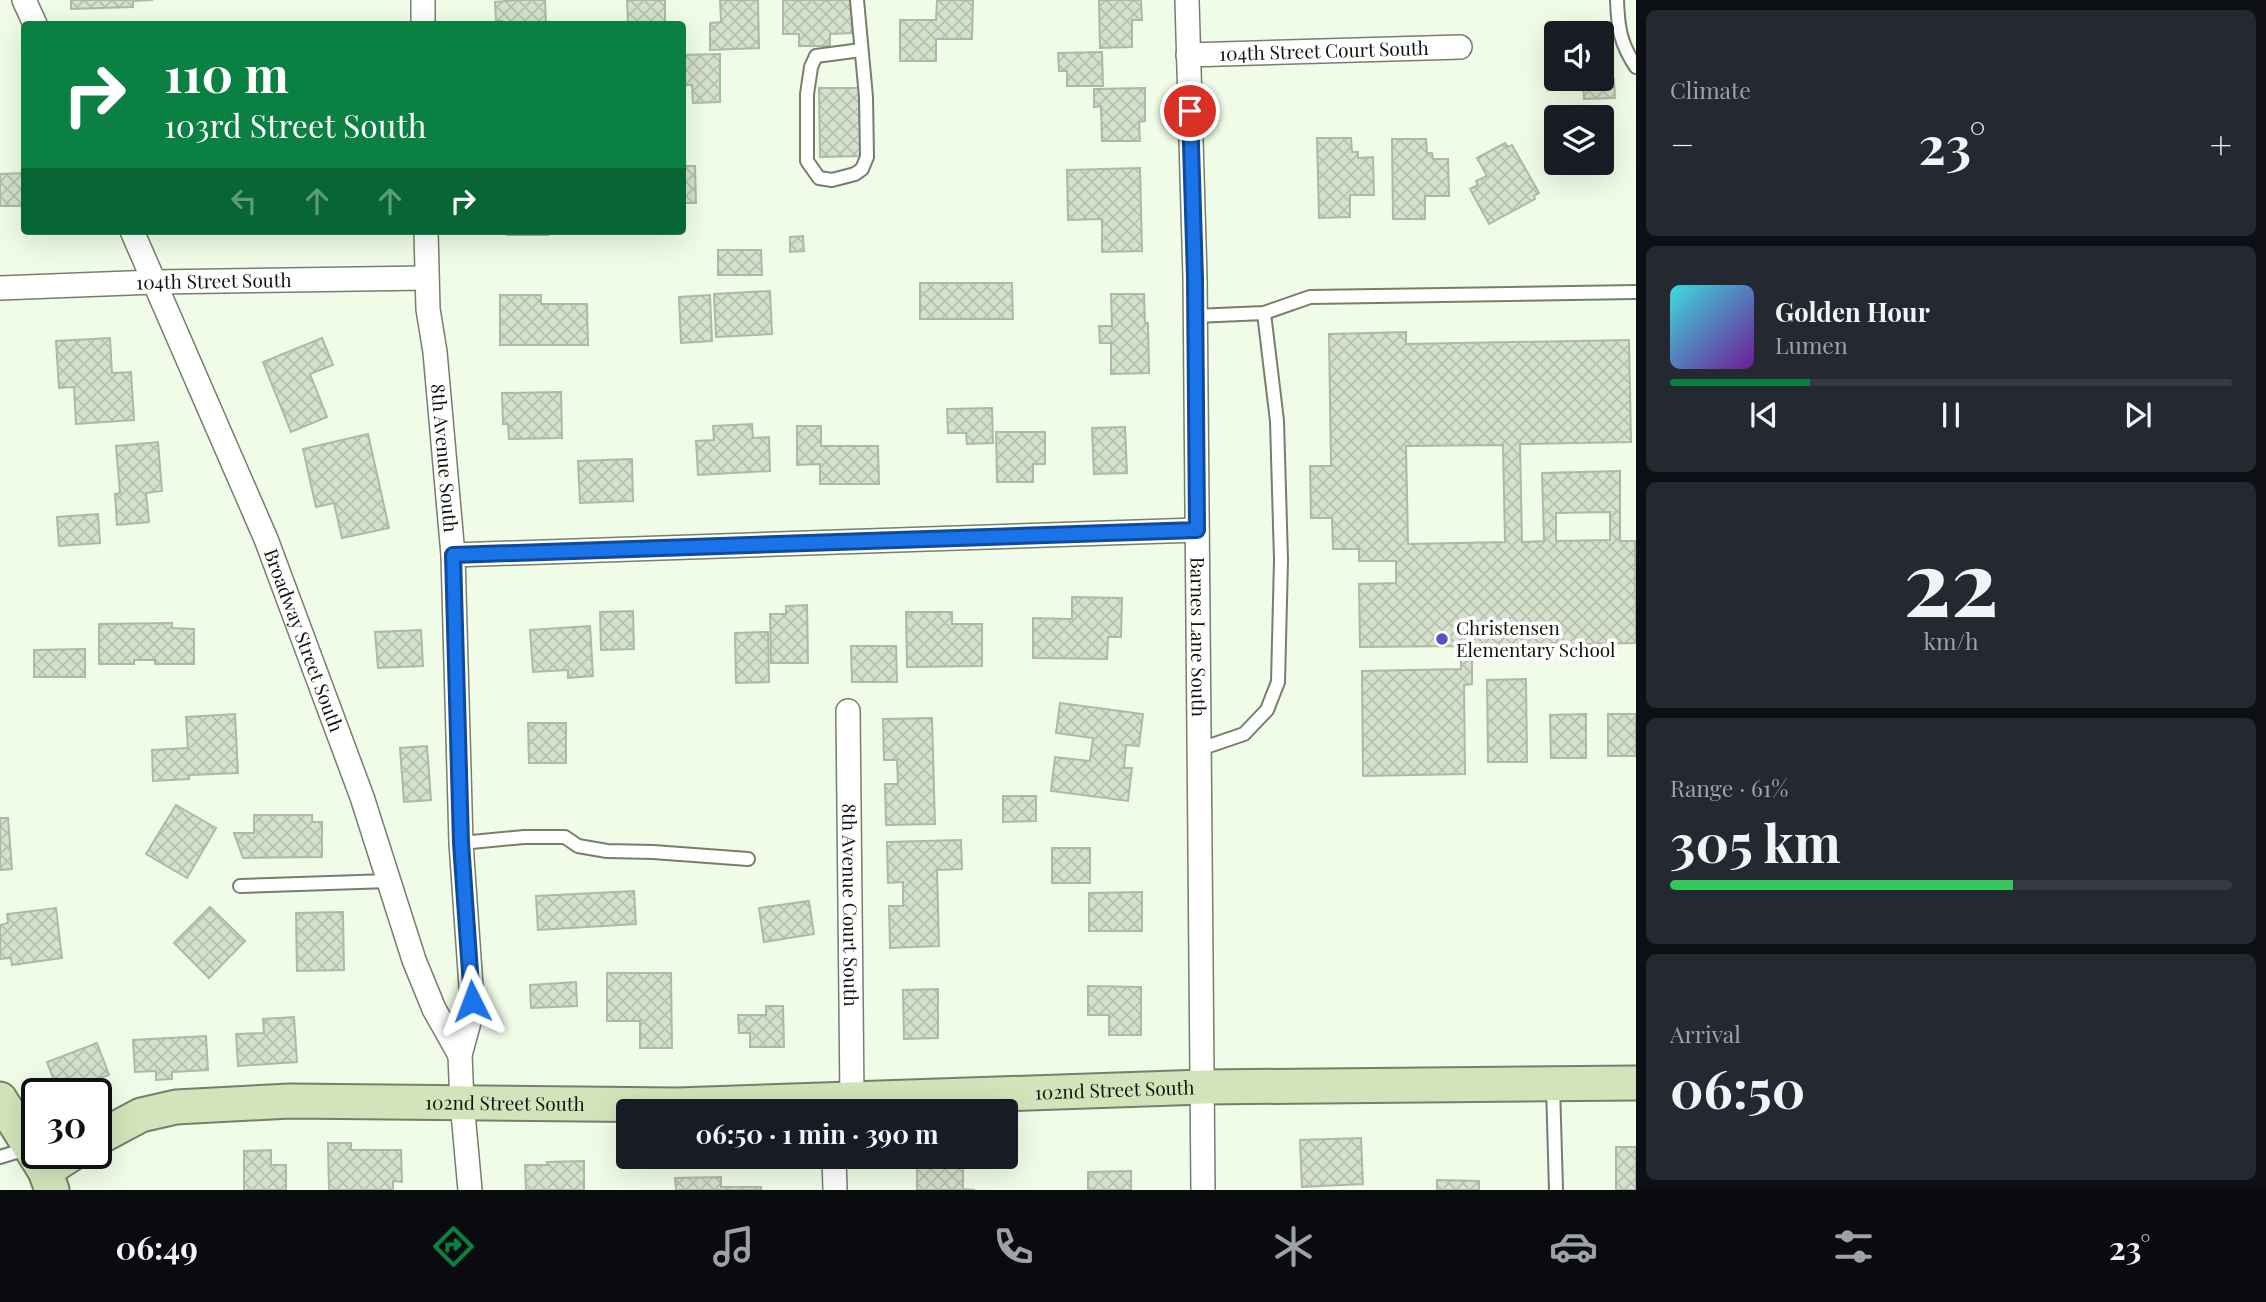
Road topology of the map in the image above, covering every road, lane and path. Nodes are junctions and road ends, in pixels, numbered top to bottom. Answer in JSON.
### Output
{"nodes":[{"id":1,"x":24,"y":0,"type":"edge"},
{"id":2,"x":423,"y":0,"type":"edge"},
{"id":3,"x":857,"y":0,"type":"edge"},
{"id":4,"x":1186,"y":0,"type":"edge"},
{"id":5,"x":1617,"y":0,"type":"edge"},
{"id":6,"x":34,"y":21,"type":"edge"},
{"id":7,"x":423,"y":21,"type":"edge"},
{"id":8,"x":1460,"y":47,"type":"dead end"},
{"id":9,"x":861,"y":50,"type":"junction"},
{"id":10,"x":1188,"y":55,"type":"junction"},
{"id":11,"x":1636,"y":67,"type":"edge"},
{"id":12,"x":134,"y":235,"type":"edge"},
{"id":13,"x":426,"y":235,"type":"edge"},
{"id":14,"x":427,"y":278,"type":"junction"},
{"id":15,"x":155,"y":282,"type":"junction"},
{"id":16,"x":0,"y":288,"type":"edge"},
{"id":17,"x":1636,"y":292,"type":"edge"},
{"id":18,"x":1264,"y":313,"type":"junction"},
{"id":19,"x":1195,"y":316,"type":"junction"},
{"id":20,"x":1197,"y":530,"type":"junction"},
{"id":21,"x":453,"y":555,"type":"junction"},
{"id":22,"x":848,"y":711,"type":"dead end"},
{"id":23,"x":1200,"y":749,"type":"junction"},
{"id":24,"x":461,"y":843,"type":"junction"},
{"id":25,"x":748,"y":859,"type":"dead end"},
{"id":26,"x":389,"y":881,"type":"junction"},
{"id":27,"x":240,"y":886,"type":"dead end"},
{"id":28,"x":460,"y":1055,"type":"junction"},
{"id":29,"x":1553,"y":1083,"type":"junction"},
{"id":30,"x":1636,"y":1083,"type":"edge"},
{"id":31,"x":1203,"y":1087,"type":"junction"},
{"id":32,"x":0,"y":1099,"type":"edge"},
{"id":33,"x":839,"y":1099,"type":"edge"},
{"id":34,"x":930,"y":1099,"type":"edge"},
{"id":35,"x":462,"y":1102,"type":"junction"},
{"id":36,"x":616,"y":1104,"type":"edge"},
{"id":37,"x":112,"y":1130,"type":"edge"},
{"id":38,"x":21,"y":1143,"type":"edge"},
{"id":39,"x":834,"y":1169,"type":"edge"},
{"id":40,"x":470,"y":1190,"type":"edge"},
{"id":41,"x":835,"y":1190,"type":"edge"},
{"id":42,"x":1203,"y":1190,"type":"edge"},
{"id":43,"x":1556,"y":1190,"type":"edge"}],
"edges":[{"from":1,"to":6,"type":"street"},
{"from":2,"to":7,"type":"street"},
{"from":3,"to":9,"type":"lane"},
{"from":4,"to":10,"type":"street","name":"Barnes Lane South"},
{"from":5,"to":11,"type":"lane"},
{"from":8,"to":10,"type":"street","name":"104th Street Court South"},
{"from":9,"to":9,"type":"lane"},
{"from":10,"to":19,"type":"street","name":"Barnes Lane South"},
{"from":12,"to":15,"type":"street","name":"Broadway Street South"},
{"from":13,"to":14,"type":"street","name":"8th Avenue South"},
{"from":14,"to":15,"type":"street","name":"104th Street South"},
{"from":14,"to":21,"type":"street","name":"8th Avenue South"},
{"from":15,"to":16,"type":"street","name":"104th Street South"},
{"from":15,"to":26,"type":"street","name":"Broadway Street South"},
{"from":17,"to":18,"type":"lane"},
{"from":18,"to":19,"type":"lane"},
{"from":18,"to":23,"type":"lane"},
{"from":19,"to":20,"type":"street","name":"Barnes Lane South"},
{"from":20,"to":21,"type":"street"},
{"from":20,"to":23,"type":"street","name":"Barnes Lane South"},
{"from":21,"to":24,"type":"street","name":"8th Avenue South"},
{"from":22,"to":33,"type":"street","name":"8th Avenue Court South"},
{"from":23,"to":31,"type":"street","name":"Barnes Lane South"},
{"from":24,"to":25,"type":"lane"},
{"from":24,"to":28,"type":"street","name":"8th Avenue South"},
{"from":26,"to":27,"type":"lane"},
{"from":26,"to":28,"type":"street","name":"Broadway Street South"},
{"from":28,"to":35,"type":"street","name":"8th Avenue South"},
{"from":29,"to":30,"type":"street","name":"102nd Street South"},
{"from":29,"to":31,"type":"street","name":"102nd Street South"},
{"from":29,"to":43,"type":"lane"},
{"from":31,"to":34,"type":"street","name":"102nd Street South"},
{"from":31,"to":42,"type":"street","name":"Barnes Lane South"},
{"from":32,"to":38,"type":"street"},
{"from":35,"to":36,"type":"street","name":"102nd Street South"},
{"from":35,"to":37,"type":"street","name":"102nd Street South"},
{"from":35,"to":40,"type":"street","name":"8th Avenue South"},
{"from":39,"to":41,"type":"street"}]}
